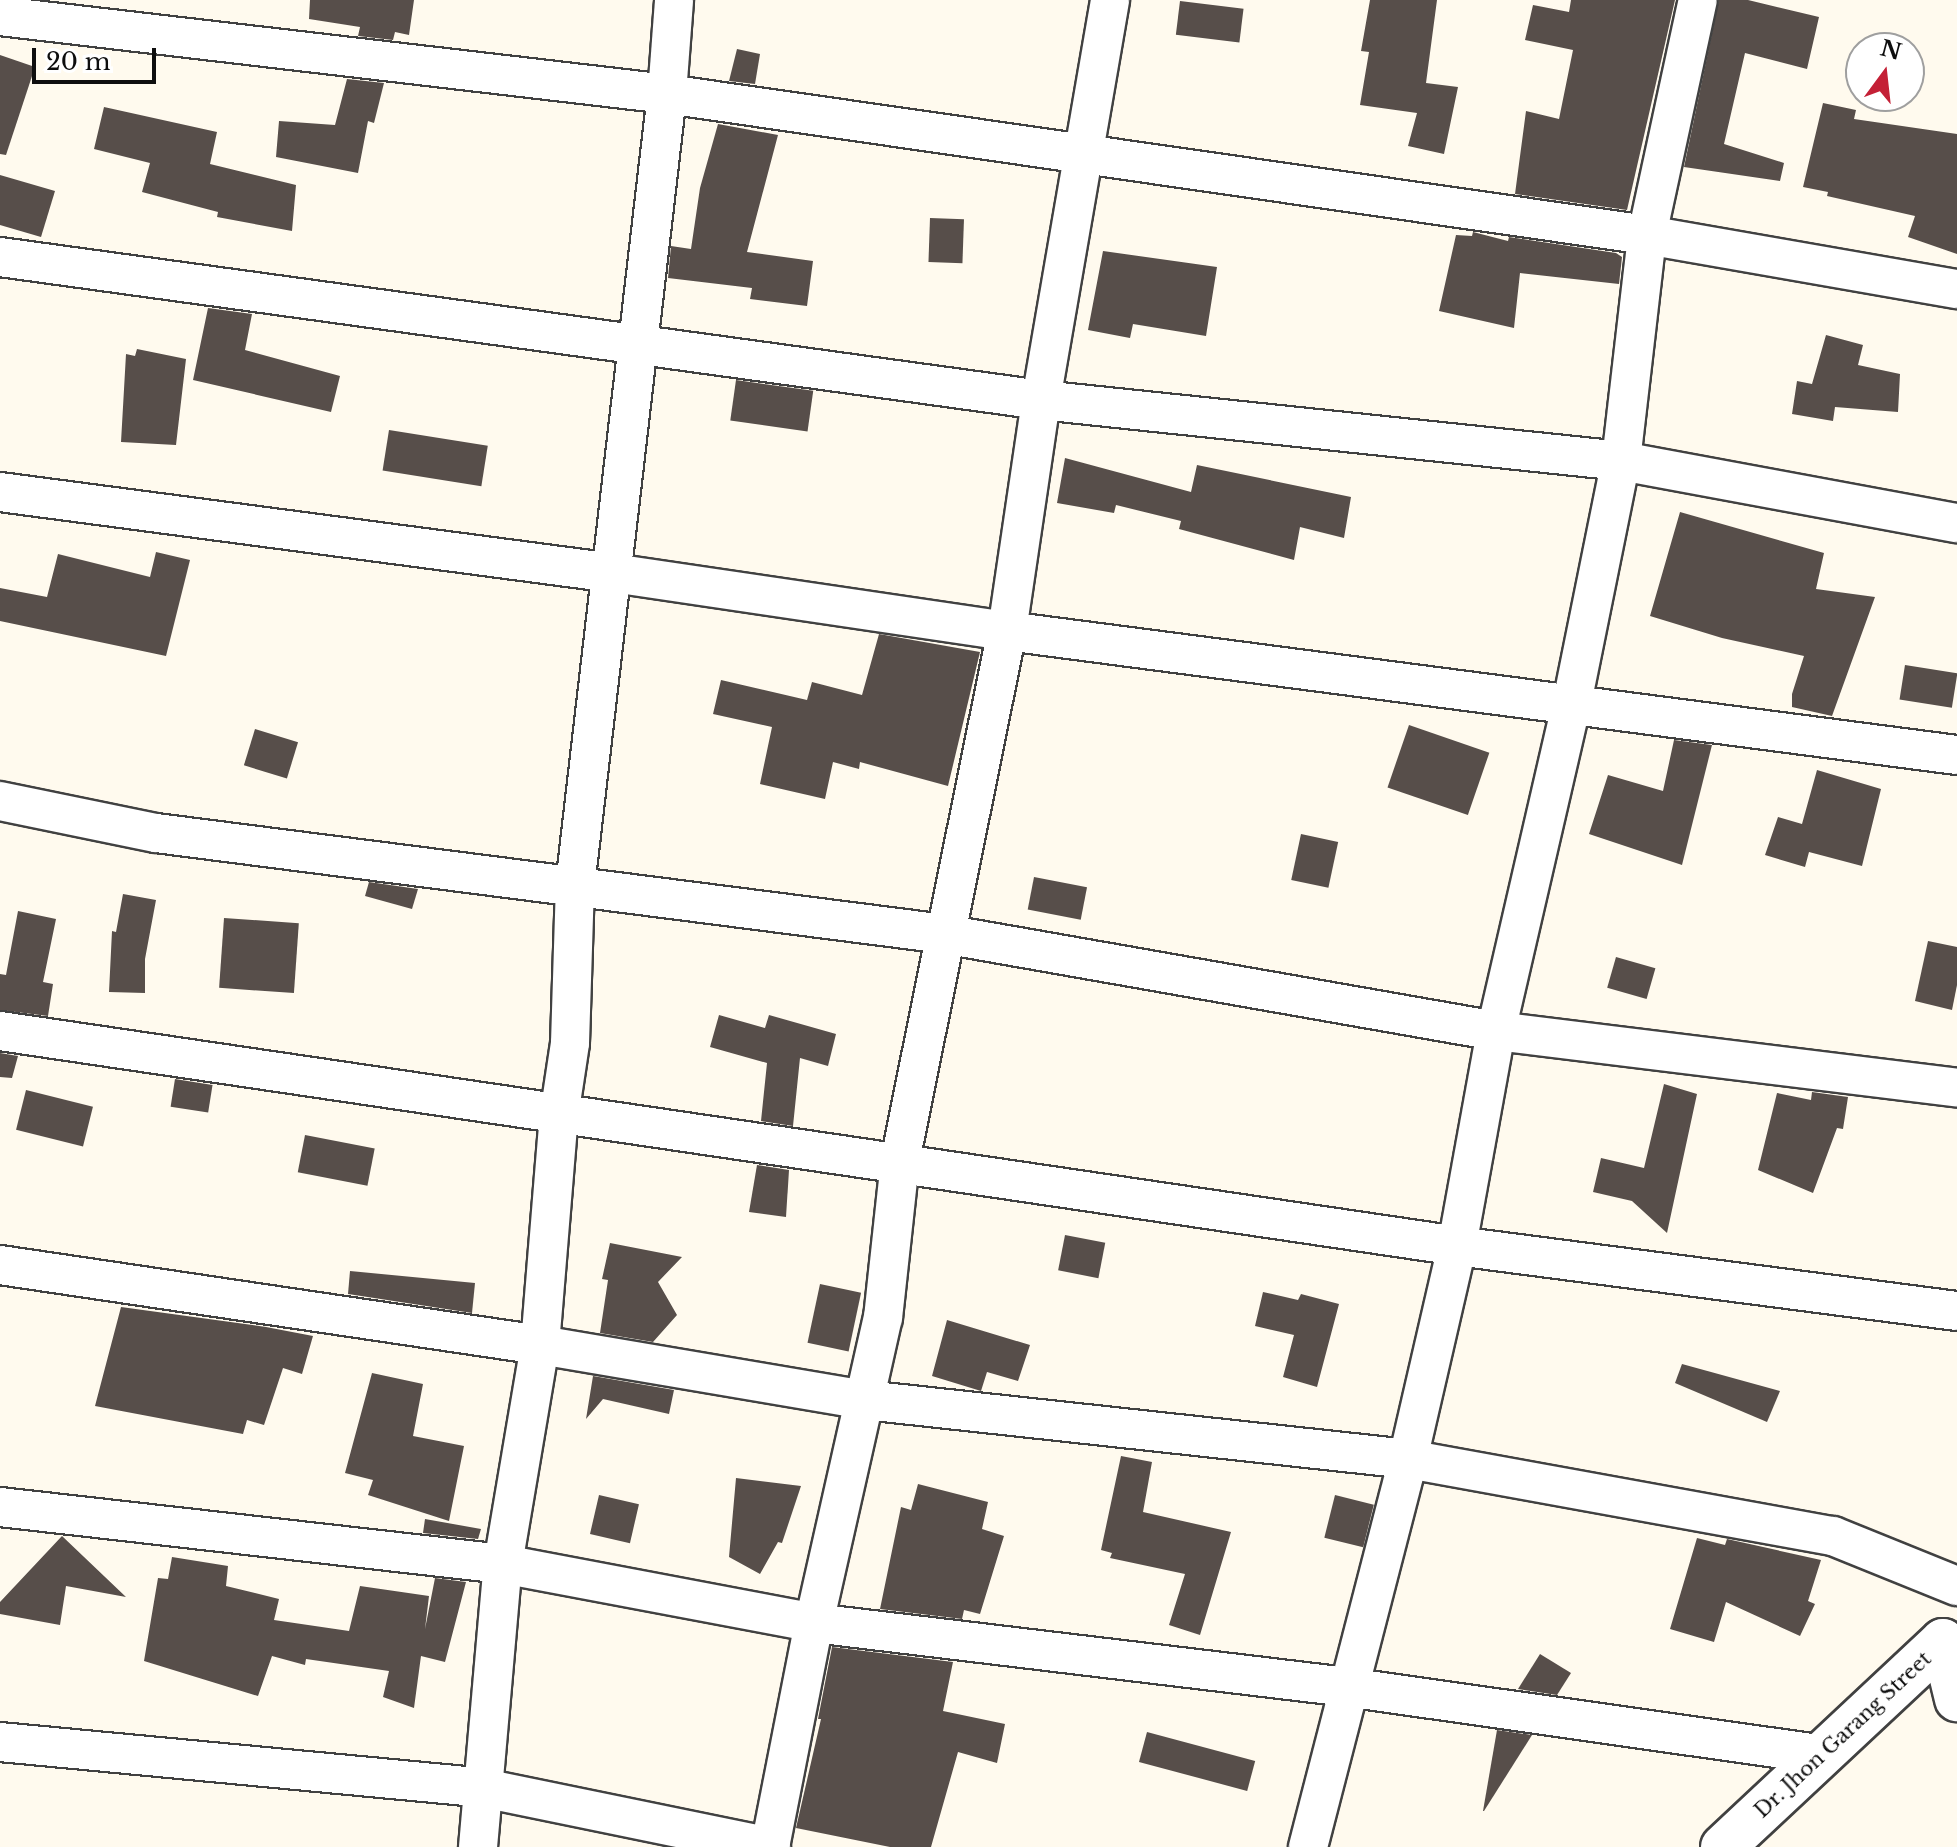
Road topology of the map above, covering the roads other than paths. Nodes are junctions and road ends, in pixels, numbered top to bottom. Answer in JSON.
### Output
{"nodes":[{"id":1,"x":674,"y":0,"type":"edge"},
{"id":2,"x":1110,"y":0,"type":"edge"},
{"id":3,"x":1698,"y":0,"type":"edge"},
{"id":4,"x":0,"y":16,"type":"edge"},
{"id":5,"x":667,"y":94,"type":"junction"},
{"id":6,"x":1083,"y":153,"type":"junction"},
{"id":7,"x":1647,"y":235,"type":"junction"},
{"id":8,"x":0,"y":257,"type":"edge"},
{"id":9,"x":1957,"y":289,"type":"edge"},
{"id":10,"x":637,"y":344,"type":"junction"},
{"id":11,"x":1041,"y":400,"type":"junction"},
{"id":12,"x":1621,"y":461,"type":"junction"},
{"id":13,"x":0,"y":492,"type":"edge"},
{"id":14,"x":1957,"y":523,"type":"edge"},
{"id":15,"x":613,"y":573,"type":"junction"},
{"id":16,"x":1007,"y":631,"type":"junction"},
{"id":17,"x":1572,"y":703,"type":"junction"},
{"id":18,"x":1957,"y":755,"type":"edge"},
{"id":19,"x":0,"y":801,"type":"edge"},
{"id":20,"x":575,"y":886,"type":"junction"},
{"id":21,"x":944,"y":934,"type":"junction"},
{"id":22,"x":0,"y":1031,"type":"edge"},
{"id":23,"x":1496,"y":1031,"type":"junction"},
{"id":24,"x":1957,"y":1088,"type":"edge"},
{"id":25,"x":559,"y":1116,"type":"junction"},
{"id":26,"x":900,"y":1161,"type":"junction"},
{"id":27,"x":1457,"y":1246,"type":"junction"},
{"id":28,"x":0,"y":1265,"type":"edge"},
{"id":29,"x":1957,"y":1311,"type":"edge"},
{"id":30,"x":540,"y":1345,"type":"junction"},
{"id":31,"x":865,"y":1400,"type":"junction"},
{"id":32,"x":1408,"y":1459,"type":"junction"},
{"id":33,"x":0,"y":1507,"type":"edge"},
{"id":34,"x":503,"y":1564,"type":"junction"},
{"id":35,"x":1957,"y":1586,"type":"edge"},
{"id":36,"x":814,"y":1623,"type":"junction"},
{"id":37,"x":1950,"y":1630,"type":"edge"},
{"id":38,"x":1347,"y":1687,"type":"junction"},
{"id":39,"x":1957,"y":1699,"type":"edge"},
{"id":40,"x":0,"y":1742,"type":"edge"},
{"id":41,"x":1819,"y":1754,"type":"junction"},
{"id":42,"x":483,"y":1788,"type":"junction"},
{"id":43,"x":478,"y":1847,"type":"edge"},
{"id":44,"x":771,"y":1847,"type":"edge"},
{"id":45,"x":1308,"y":1847,"type":"edge"},
{"id":46,"x":1723,"y":1847,"type":"edge"}],
"edges":[{"from":1,"to":5,"type":"street"},
{"from":2,"to":6,"type":"street"},
{"from":3,"to":7,"type":"street"},
{"from":4,"to":5,"type":"street"},
{"from":5,"to":6,"type":"street"},
{"from":5,"to":10,"type":"street"},
{"from":6,"to":7,"type":"street"},
{"from":6,"to":11,"type":"street"},
{"from":7,"to":9,"type":"street"},
{"from":7,"to":12,"type":"street"},
{"from":8,"to":10,"type":"street"},
{"from":10,"to":11,"type":"street"},
{"from":10,"to":15,"type":"street"},
{"from":11,"to":12,"type":"street"},
{"from":11,"to":16,"type":"street"},
{"from":12,"to":14,"type":"street"},
{"from":12,"to":17,"type":"street"},
{"from":13,"to":15,"type":"street"},
{"from":15,"to":16,"type":"street"},
{"from":15,"to":20,"type":"street"},
{"from":16,"to":17,"type":"street"},
{"from":16,"to":21,"type":"street"},
{"from":17,"to":18,"type":"street"},
{"from":17,"to":23,"type":"street"},
{"from":19,"to":20,"type":"street"},
{"from":20,"to":21,"type":"street"},
{"from":20,"to":25,"type":"street"},
{"from":21,"to":23,"type":"street"},
{"from":21,"to":26,"type":"street"},
{"from":22,"to":25,"type":"street"},
{"from":23,"to":24,"type":"street"},
{"from":23,"to":27,"type":"street"},
{"from":25,"to":26,"type":"street"},
{"from":25,"to":30,"type":"street"},
{"from":26,"to":27,"type":"street"},
{"from":26,"to":31,"type":"street"},
{"from":27,"to":29,"type":"street"},
{"from":27,"to":32,"type":"street"},
{"from":28,"to":30,"type":"street"},
{"from":30,"to":31,"type":"street"},
{"from":30,"to":34,"type":"street"},
{"from":31,"to":32,"type":"street"},
{"from":31,"to":36,"type":"street"},
{"from":32,"to":35,"type":"street"},
{"from":32,"to":38,"type":"street"},
{"from":33,"to":34,"type":"street"},
{"from":34,"to":36,"type":"street"},
{"from":34,"to":42,"type":"street"},
{"from":36,"to":38,"type":"street"},
{"from":36,"to":44,"type":"street"},
{"from":37,"to":39,"type":"street"},
{"from":37,"to":41,"type":"street","name":"Dr. Jhon Garang Street"},
{"from":38,"to":41,"type":"street"},
{"from":38,"to":45,"type":"street"},
{"from":40,"to":42,"type":"street"},
{"from":41,"to":46,"type":"street","name":"Dr. Jhon Garang Street"},
{"from":42,"to":43,"type":"street"},
{"from":42,"to":44,"type":"street"}]}
